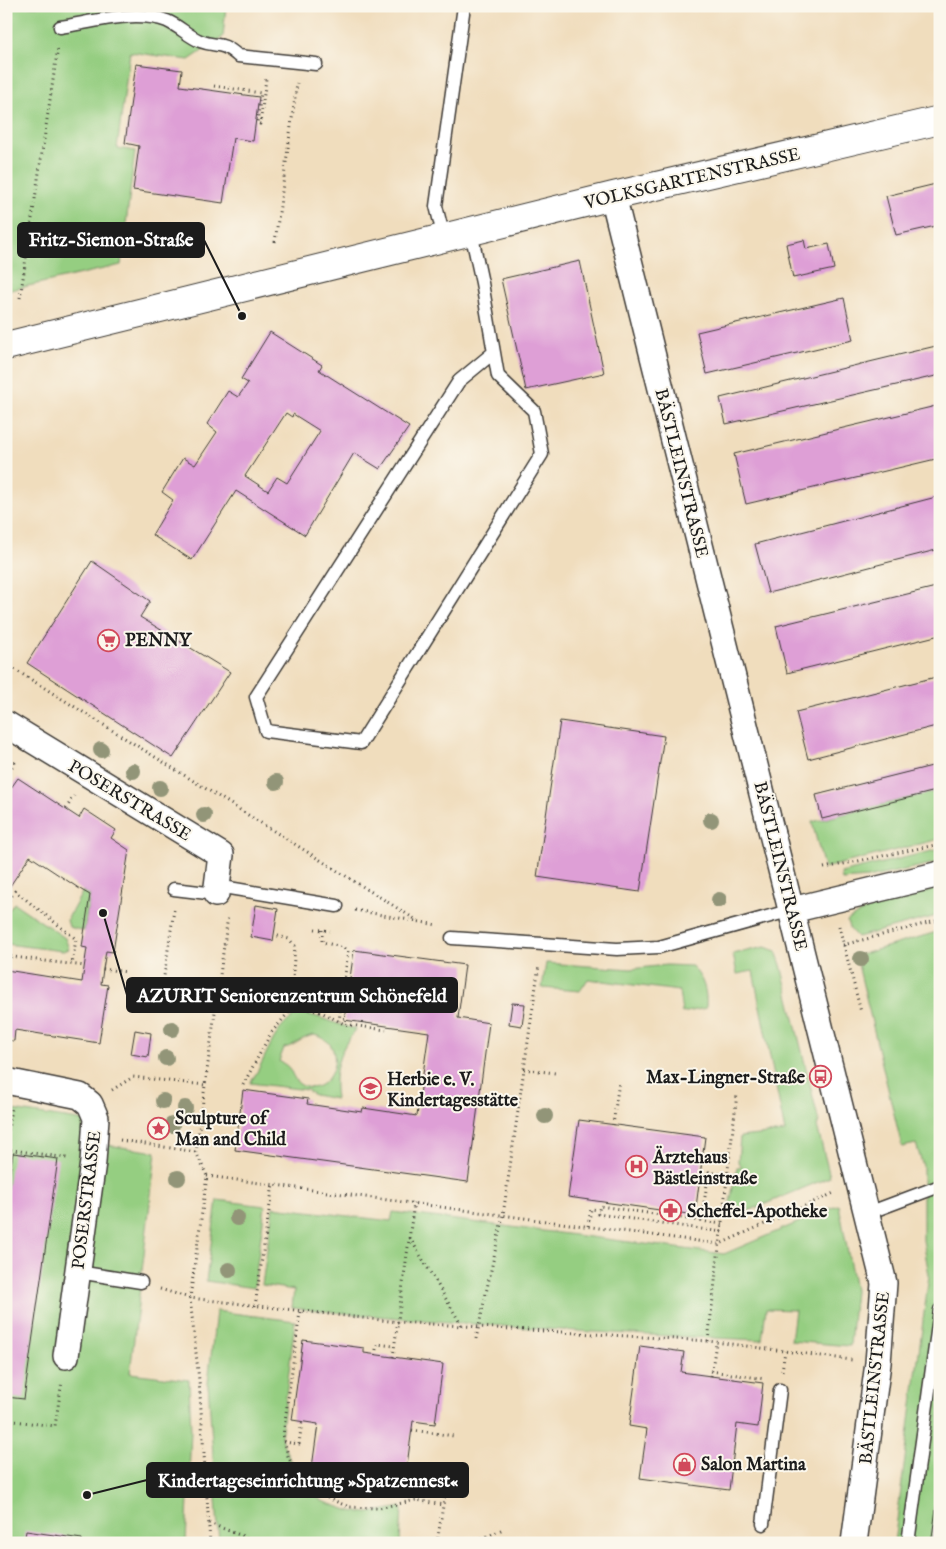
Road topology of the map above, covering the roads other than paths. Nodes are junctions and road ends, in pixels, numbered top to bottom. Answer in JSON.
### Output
{"nodes":[{"id":1,"x":464,"y":6,"type":"edge"},
{"id":2,"x":60,"y":28,"type":"road end"},
{"id":3,"x":316,"y":64,"type":"dead end"},
{"id":4,"x":940,"y":120,"type":"edge"},
{"id":5,"x":613,"y":196,"type":"junction"},
{"id":6,"x":471,"y":232,"type":"junction"},
{"id":7,"x":444,"y":238,"type":"junction"},
{"id":8,"x":493,"y":353,"type":"junction"},
{"id":9,"x":8,"y":359,"type":"edge"},
{"id":10,"x":6,"y":724,"type":"edge"},
{"id":11,"x":940,"y":874,"type":"edge"},
{"id":12,"x":176,"y":889,"type":"road end"},
{"id":13,"x":222,"y":889,"type":"junction"},
{"id":14,"x":337,"y":906,"type":"road end"},
{"id":15,"x":792,"y":910,"type":"junction"},
{"id":16,"x":452,"y":938,"type":"dead end"},
{"id":17,"x":10,"y":1082,"type":"edge"},
{"id":18,"x":940,"y":1186,"type":"edge"},
{"id":19,"x":868,"y":1213,"type":"junction"},
{"id":20,"x":78,"y":1272,"type":"junction"},
{"id":21,"x":141,"y":1282,"type":"road end"},
{"id":22,"x":940,"y":1310,"type":"edge"},
{"id":23,"x":66,"y":1356,"type":"road end"},
{"id":24,"x":780,"y":1390,"type":"dead end"},
{"id":25,"x":763,"y":1524,"type":"dead end"},
{"id":26,"x":854,"y":1543,"type":"edge"},
{"id":27,"x":908,"y":1543,"type":"edge"}],
"edges":[{"from":1,"to":7,"type":"lane"},
{"from":2,"to":3,"type":"lane"},
{"from":4,"to":5,"type":"main road","name":"VOLKSGARTENSTRASSE"},
{"from":5,"to":6,"type":"main road","name":"VOLKSGARTENSTRASSE"},
{"from":5,"to":15,"type":"street","name":"BÄSTLEINSTRASSE"},
{"from":6,"to":7,"type":"main road","name":"VOLKSGARTENSTRASSE"},
{"from":6,"to":8,"type":"lane"},
{"from":7,"to":9,"type":"main road","name":"VOLKSGARTENSTRASSE"},
{"from":8,"to":8,"type":"lane"},
{"from":10,"to":13,"type":"street","name":"POSERSTRASSE"},
{"from":11,"to":15,"type":"street"},
{"from":12,"to":13,"type":"lane"},
{"from":13,"to":14,"type":"lane"},
{"from":15,"to":16,"type":"lane"},
{"from":15,"to":19,"type":"street","name":"BÄSTLEINSTRASSE"},
{"from":17,"to":20,"type":"street","name":"POSERSTRASSE"},
{"from":18,"to":19,"type":"lane"},
{"from":19,"to":26,"type":"street","name":"BÄSTLEINSTRASSE"},
{"from":20,"to":21,"type":"lane"},
{"from":20,"to":23,"type":"street","name":"POSERSTRASSE"},
{"from":22,"to":27,"type":"lane"},
{"from":24,"to":25,"type":"lane"}]}
